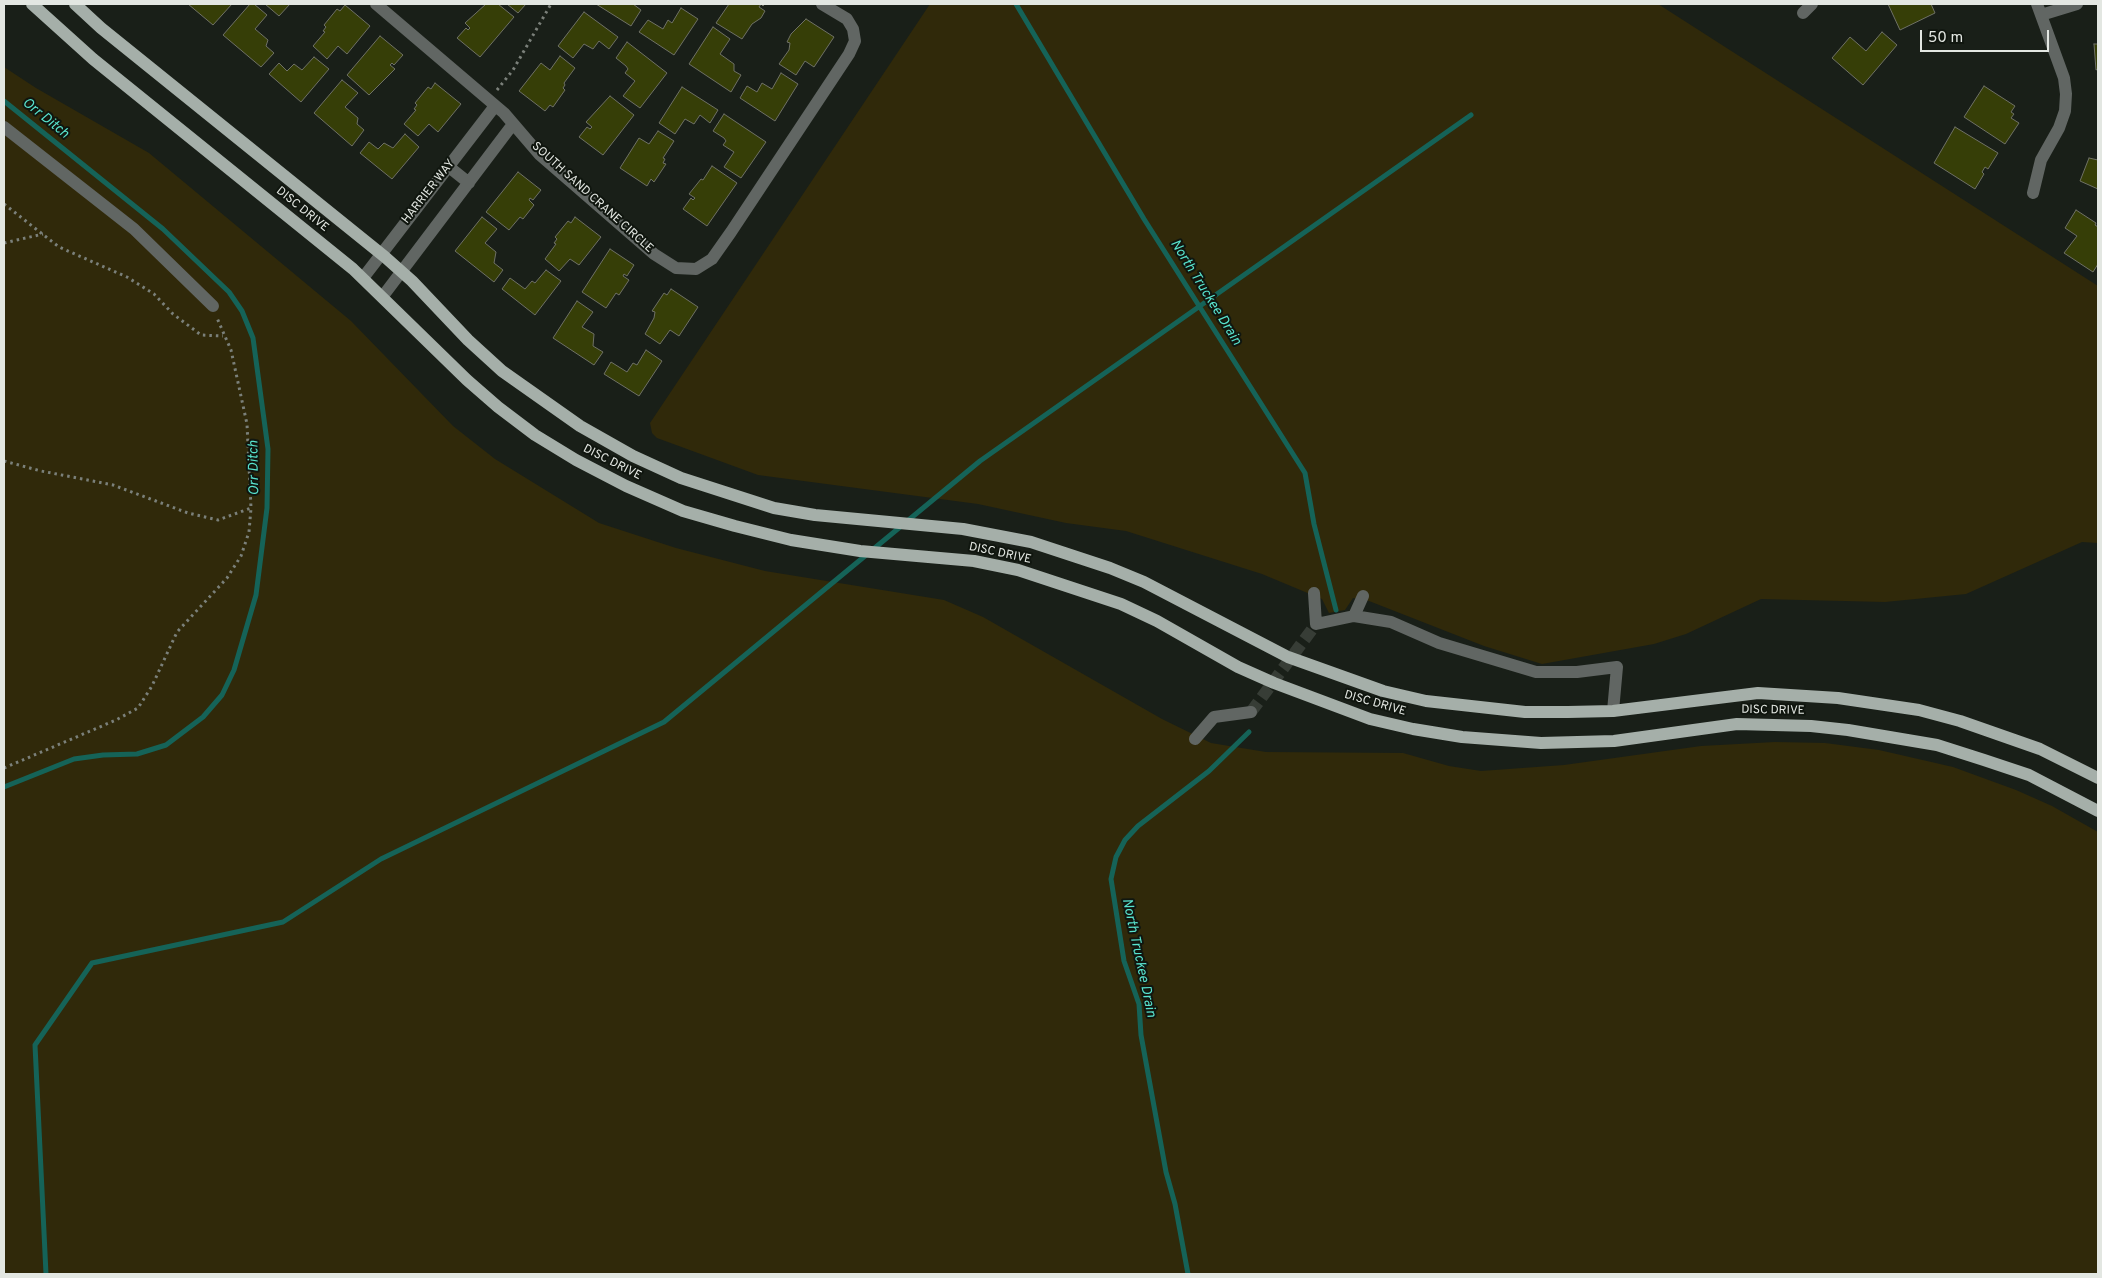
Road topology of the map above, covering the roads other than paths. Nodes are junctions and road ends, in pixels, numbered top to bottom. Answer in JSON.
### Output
{"nodes":[{"id":1,"x":32,"y":4,"type":"edge"},
{"id":2,"x":37,"y":4,"type":"edge"},
{"id":3,"x":75,"y":4,"type":"edge"},
{"id":4,"x":376,"y":4,"type":"edge"},
{"id":5,"x":822,"y":4,"type":"edge"},
{"id":6,"x":2077,"y":4,"type":"edge"},
{"id":7,"x":2039,"y":9,"type":"edge"},
{"id":8,"x":51,"y":23,"type":"junction"},
{"id":9,"x":492,"y":103,"type":"junction"},
{"id":10,"x":513,"y":124,"type":"junction"},
{"id":11,"x":4,"y":126,"type":"edge"},
{"id":12,"x":449,"y":167,"type":"junction"},
{"id":13,"x":469,"y":183,"type":"junction"},
{"id":14,"x":2033,"y":193,"type":"dead end"},
{"id":15,"x":381,"y":254,"type":"junction"},
{"id":16,"x":402,"y":272,"type":"junction"},
{"id":17,"x":363,"y":278,"type":"junction"},
{"id":18,"x":383,"y":296,"type":"junction"},
{"id":19,"x":213,"y":306,"type":"road end"},
{"id":20,"x":1314,"y":593,"type":"dead end"},
{"id":21,"x":1363,"y":596,"type":"dead end"},
{"id":22,"x":1354,"y":616,"type":"junction"},
{"id":23,"x":1614,"y":711,"type":"junction"},
{"id":24,"x":1251,"y":712,"type":"dead end"},
{"id":25,"x":1195,"y":739,"type":"dead end"},
{"id":26,"x":2098,"y":778,"type":"edge"},
{"id":27,"x":2098,"y":810,"type":"edge"}],
"edges":[{"from":1,"to":8,"type":"main road","name":"DISC DRIVE"},
{"from":2,"to":8,"type":"main road"},
{"from":3,"to":15,"type":"main road","name":"DISC DRIVE"},
{"from":4,"to":9,"type":"street","name":"SOUTH SAND CRANE CIRCLE"},
{"from":5,"to":10,"type":"street","name":"SOUTH SAND CRANE CIRCLE"},
{"from":6,"to":7,"type":"street"},
{"from":7,"to":14,"type":"street"},
{"from":8,"to":17,"type":"main road","name":"DISC DRIVE"},
{"from":9,"to":10,"type":"street","name":"SOUTH SAND CRANE CIRCLE"},
{"from":9,"to":12,"type":"street","name":"HARRIER WAY"},
{"from":10,"to":13,"type":"street","name":"HARRIER WAY"},
{"from":11,"to":19,"type":"street"},
{"from":12,"to":13,"type":"street"},
{"from":12,"to":15,"type":"street","name":"HARRIER WAY"},
{"from":13,"to":16,"type":"street","name":"HARRIER WAY"},
{"from":15,"to":16,"type":"main road","name":"DISC DRIVE"},
{"from":15,"to":17,"type":"street","name":"HARRIER WAY"},
{"from":16,"to":18,"type":"street","name":"HARRIER WAY"},
{"from":16,"to":23,"type":"main road","name":"DISC DRIVE"},
{"from":17,"to":18,"type":"main road","name":"DISC DRIVE"},
{"from":18,"to":27,"type":"main road","name":"DISC DRIVE"},
{"from":20,"to":22,"type":"street"},
{"from":21,"to":22,"type":"street"},
{"from":22,"to":23,"type":"street"},
{"from":23,"to":26,"type":"main road","name":"DISC DRIVE"},
{"from":24,"to":25,"type":"street"}]}
